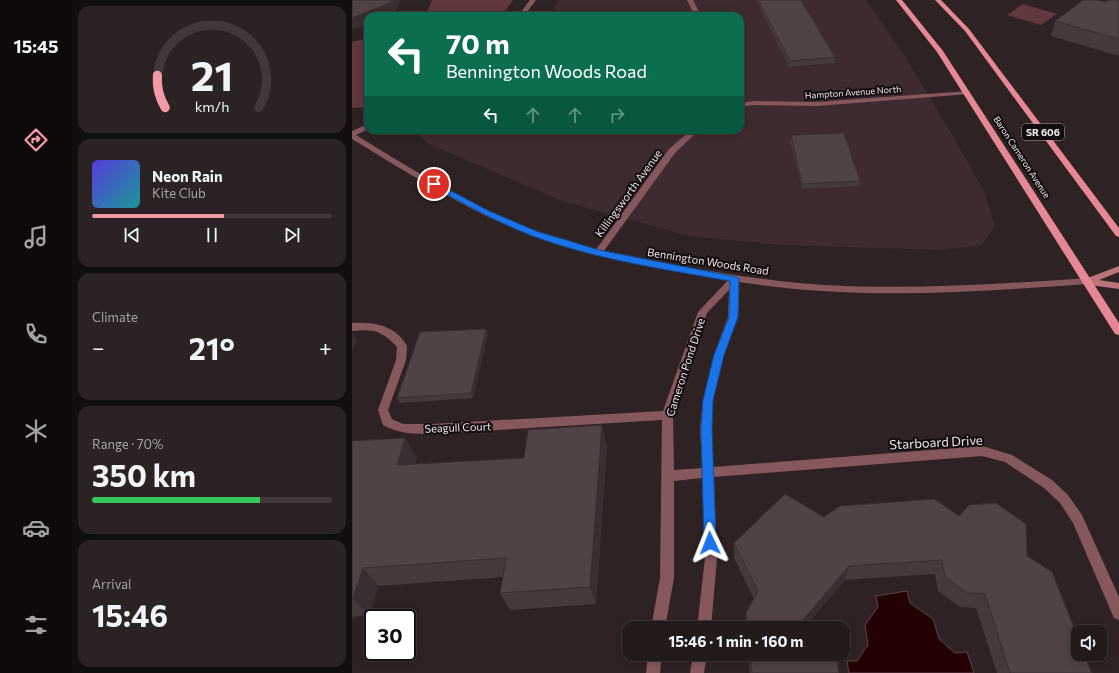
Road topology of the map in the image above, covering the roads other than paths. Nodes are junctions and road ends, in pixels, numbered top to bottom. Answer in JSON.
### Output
{"nodes":[{"id":1,"x":533,"y":0,"type":"edge"},
{"id":2,"x":690,"y":0,"type":"edge"},
{"id":3,"x":899,"y":0,"type":"edge"},
{"id":4,"x":938,"y":0,"type":"edge"},
{"id":5,"x":524,"y":12,"type":"edge"},
{"id":6,"x":696,"y":12,"type":"edge"},
{"id":7,"x":968,"y":93,"type":"junction"},
{"id":8,"x":744,"y":104,"type":"edge"},
{"id":9,"x":364,"y":128,"type":"edge"},
{"id":10,"x":690,"y":134,"type":"edge"},
{"id":11,"x":352,"y":135,"type":"edge"},
{"id":12,"x":1119,"y":234,"type":"edge"},
{"id":13,"x":598,"y":253,"type":"junction"},
{"id":14,"x":1119,"y":269,"type":"edge"},
{"id":15,"x":734,"y":279,"type":"junction"},
{"id":16,"x":1088,"y":282,"type":"junction"},
{"id":17,"x":1119,"y":286,"type":"edge"},
{"id":18,"x":352,"y":327,"type":"edge"},
{"id":19,"x":1119,"y":331,"type":"edge"},
{"id":20,"x":667,"y":415,"type":"junction"},
{"id":21,"x":708,"y":473,"type":"junction"},
{"id":22,"x":668,"y":476,"type":"junction"},
{"id":23,"x":1119,"y":613,"type":"edge"},
{"id":24,"x":659,"y":621,"type":"edge"},
{"id":25,"x":705,"y":621,"type":"edge"},
{"id":26,"x":654,"y":661,"type":"edge"},
{"id":27,"x":699,"y":661,"type":"edge"},
{"id":28,"x":653,"y":673,"type":"edge"},
{"id":29,"x":697,"y":673,"type":"edge"}],
"edges":[{"from":1,"to":5,"type":"street"},
{"from":2,"to":6,"type":"street"},
{"from":3,"to":7,"type":"main road","name":"Baron Cameron Avenue"},
{"from":4,"to":12,"type":"main road","number":"SR 606"},
{"from":7,"to":8,"type":"street","name":"Hampton Avenue North"},
{"from":7,"to":16,"type":"main road","name":"Baron Cameron Avenue"},
{"from":9,"to":11,"type":"street"},
{"from":10,"to":13,"type":"street","name":"Killingsworth Avenue"},
{"from":11,"to":13,"type":"street","name":"Bennington Woods Road"},
{"from":13,"to":15,"type":"street","name":"Bennington Woods Road"},
{"from":14,"to":16,"type":"main road"},
{"from":15,"to":16,"type":"street","name":"Bennington Woods Road"},
{"from":15,"to":20,"type":"street","name":"Cameron Pond Drive"},
{"from":15,"to":21,"type":"street"},
{"from":16,"to":17,"type":"main road"},
{"from":16,"to":19,"type":"main road","name":"Baron Cameron Avenue"},
{"from":18,"to":20,"type":"street","name":"Seagull Court"},
{"from":20,"to":22,"type":"street","name":"Cameron Pond Drive"},
{"from":21,"to":22,"type":"street","name":"Starboard Drive"},
{"from":21,"to":23,"type":"street","name":"Starboard Drive"},
{"from":21,"to":25,"type":"street"},
{"from":22,"to":24,"type":"street","name":"Cameron Pond Drive"},
{"from":26,"to":28,"type":"street"},
{"from":27,"to":29,"type":"street"}]}
